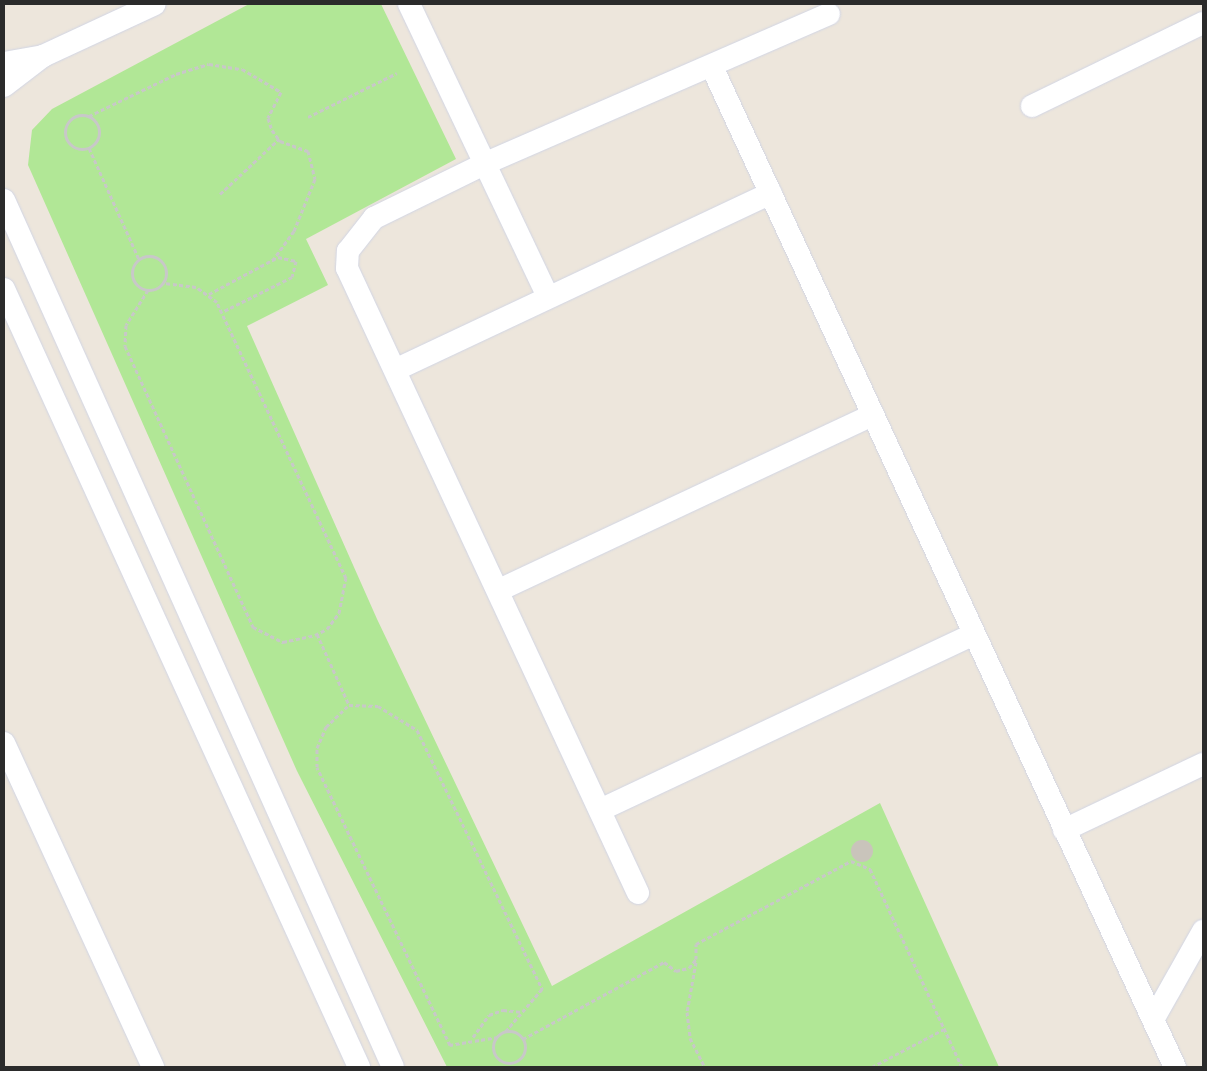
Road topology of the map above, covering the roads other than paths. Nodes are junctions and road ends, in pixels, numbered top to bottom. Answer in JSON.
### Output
{"nodes":[{"id":1,"x":155,"y":4,"type":"edge"},
{"id":2,"x":409,"y":4,"type":"edge"},
{"id":3,"x":829,"y":14,"type":"dead end"},
{"id":4,"x":1203,"y":23,"type":"edge"},
{"id":5,"x":43,"y":56,"type":"junction"},
{"id":6,"x":4,"y":63,"type":"edge"},
{"id":7,"x":712,"y":67,"type":"junction"},
{"id":8,"x":4,"y":86,"type":"edge"},
{"id":9,"x":1032,"y":106,"type":"dead end"},
{"id":10,"x":484,"y":164,"type":"junction"},
{"id":11,"x":770,"y":193,"type":"junction"},
{"id":12,"x":4,"y":200,"type":"edge"},
{"id":13,"x":4,"y":289,"type":"edge"},
{"id":14,"x":548,"y":298,"type":"junction"},
{"id":15,"x":397,"y":369,"type":"junction"},
{"id":16,"x":873,"y":415,"type":"junction"},
{"id":17,"x":498,"y":590,"type":"junction"},
{"id":18,"x":974,"y":634,"type":"junction"},
{"id":19,"x":4,"y":743,"type":"edge"},
{"id":20,"x":1203,"y":764,"type":"edge"},
{"id":21,"x":600,"y":810,"type":"junction"},
{"id":22,"x":1064,"y":830,"type":"junction"},
{"id":23,"x":638,"y":893,"type":"dead end"},
{"id":24,"x":1203,"y":931,"type":"edge"},
{"id":25,"x":1154,"y":1018,"type":"junction"},
{"id":26,"x":388,"y":1066,"type":"edge"},
{"id":27,"x":153,"y":1067,"type":"edge"},
{"id":28,"x":359,"y":1067,"type":"edge"},
{"id":29,"x":1175,"y":1067,"type":"edge"}],
"edges":[{"from":1,"to":5,"type":"street"},
{"from":2,"to":10,"type":"street"},
{"from":3,"to":7,"type":"street"},
{"from":4,"to":9,"type":"street"},
{"from":5,"to":6,"type":"street"},
{"from":5,"to":8,"type":"street"},
{"from":7,"to":10,"type":"street"},
{"from":7,"to":11,"type":"street"},
{"from":10,"to":14,"type":"street"},
{"from":10,"to":15,"type":"street"},
{"from":11,"to":14,"type":"street"},
{"from":11,"to":16,"type":"street"},
{"from":12,"to":26,"type":"street"},
{"from":13,"to":28,"type":"street"},
{"from":14,"to":15,"type":"street"},
{"from":15,"to":17,"type":"street"},
{"from":16,"to":17,"type":"street"},
{"from":16,"to":18,"type":"street"},
{"from":17,"to":21,"type":"street"},
{"from":18,"to":21,"type":"street"},
{"from":18,"to":22,"type":"street"},
{"from":19,"to":27,"type":"street"},
{"from":20,"to":22,"type":"street"},
{"from":21,"to":23,"type":"street"},
{"from":22,"to":25,"type":"street"},
{"from":24,"to":25,"type":"street"},
{"from":25,"to":29,"type":"street"}]}
